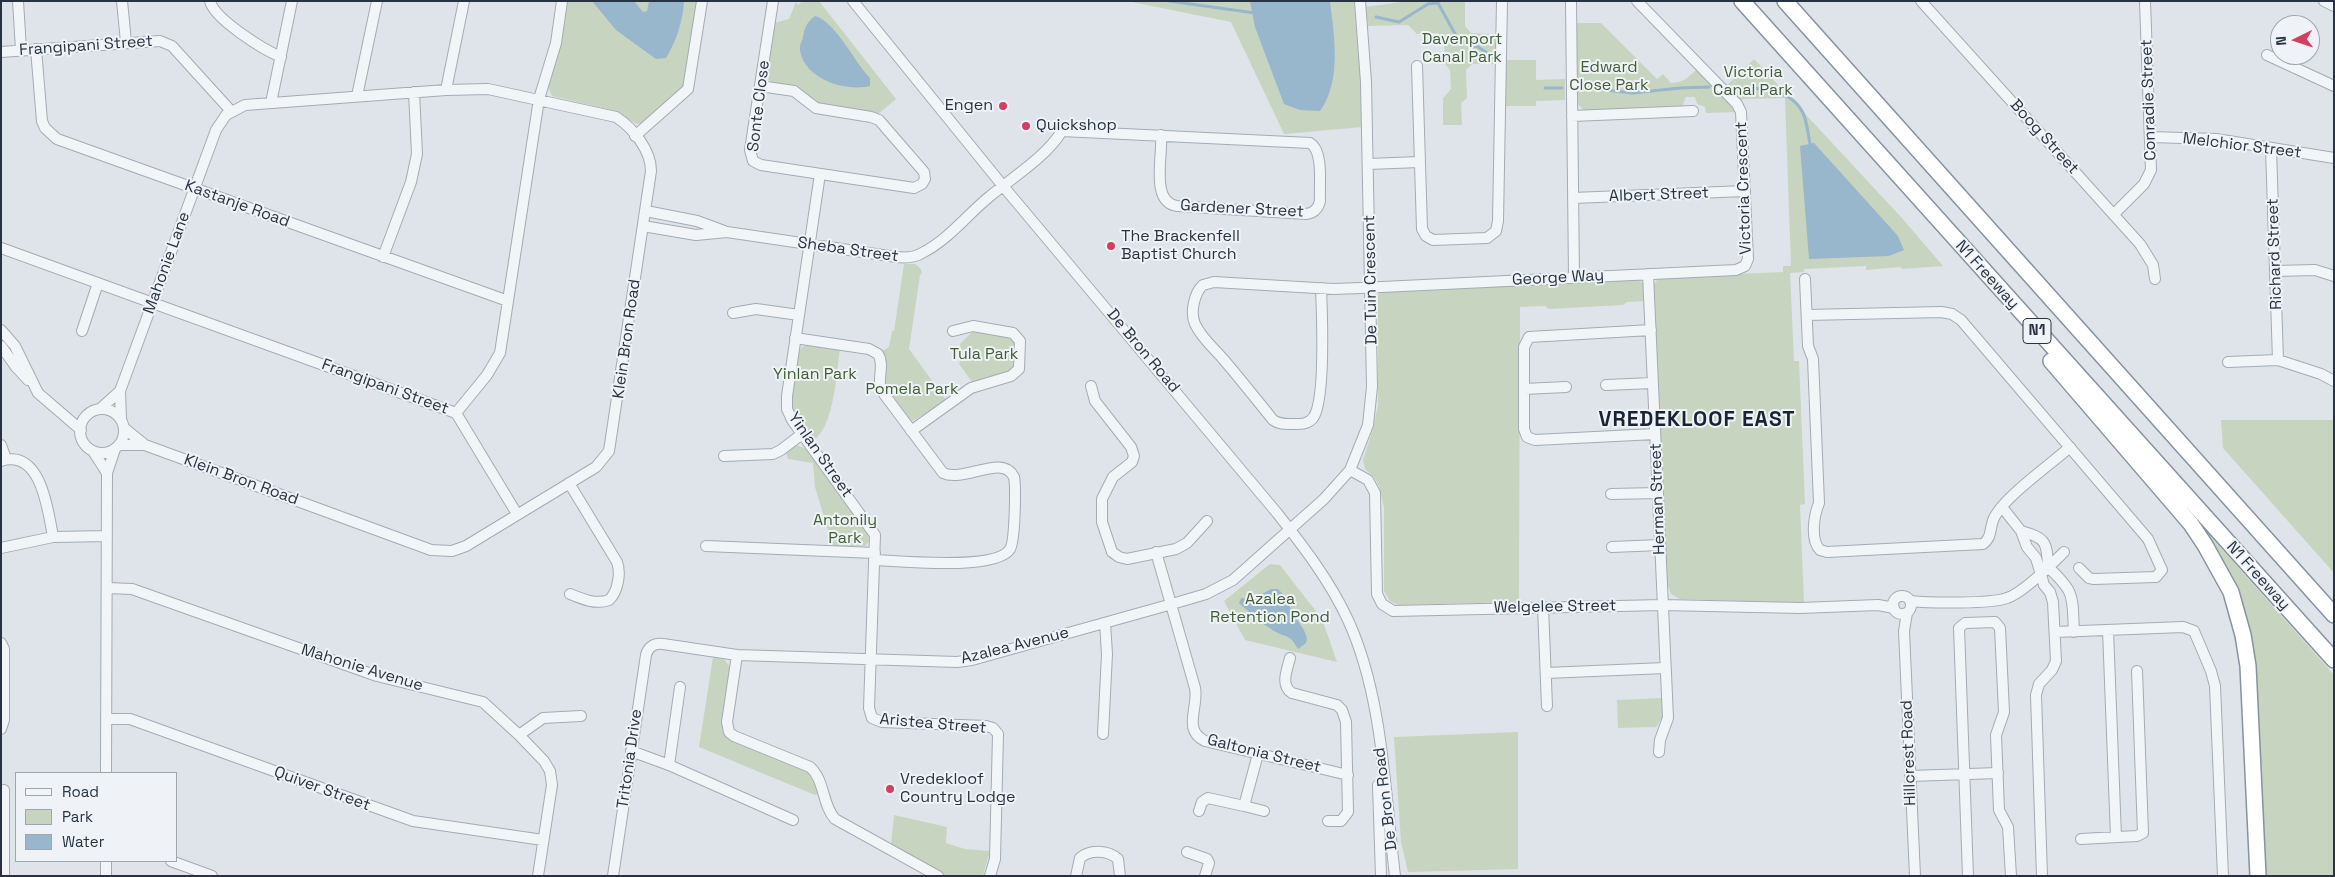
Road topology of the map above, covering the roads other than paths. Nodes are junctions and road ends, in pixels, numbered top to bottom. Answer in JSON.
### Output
{"nodes":[{"id":1,"x":18,"y":1,"type":"edge"},
{"id":2,"x":122,"y":1,"type":"edge"},
{"id":3,"x":210,"y":1,"type":"edge"},
{"id":4,"x":292,"y":1,"type":"edge"},
{"id":5,"x":377,"y":1,"type":"edge"},
{"id":6,"x":464,"y":1,"type":"edge"},
{"id":7,"x":562,"y":1,"type":"edge"},
{"id":8,"x":702,"y":1,"type":"edge"},
{"id":9,"x":773,"y":1,"type":"edge"},
{"id":10,"x":1360,"y":1,"type":"edge"},
{"id":11,"x":1502,"y":1,"type":"edge"},
{"id":12,"x":1571,"y":1,"type":"edge"},
{"id":13,"x":1637,"y":1,"type":"edge"},
{"id":14,"x":1730,"y":1,"type":"edge"},
{"id":15,"x":1742,"y":1,"type":"edge"},
{"id":16,"x":1921,"y":1,"type":"edge"},
{"id":17,"x":2145,"y":1,"type":"edge"},
{"id":18,"x":2324,"y":1,"type":"edge"},
{"id":19,"x":856,"y":4,"type":"edge"},
{"id":20,"x":1788,"y":4,"type":"edge"},
{"id":21,"x":2334,"y":6,"type":"edge"},
{"id":22,"x":126,"y":42,"type":"junction"},
{"id":23,"x":36,"y":49,"type":"junction"},
{"id":24,"x":21,"y":50,"type":"junction"},
{"id":25,"x":1,"y":52,"type":"edge"},
{"id":26,"x":2267,"y":55,"type":"dead end"},
{"id":27,"x":281,"y":57,"type":"junction"},
{"id":28,"x":1418,"y":66,"type":"dead end"},
{"id":29,"x":1809,"y":76,"type":"junction"},
{"id":30,"x":760,"y":86,"type":"junction"},
{"id":31,"x":2334,"y":86,"type":"edge"},
{"id":32,"x":446,"y":90,"type":"junction"},
{"id":33,"x":414,"y":92,"type":"junction"},
{"id":34,"x":357,"y":96,"type":"junction"},
{"id":35,"x":539,"y":99,"type":"junction"},
{"id":36,"x":271,"y":103,"type":"junction"},
{"id":37,"x":231,"y":111,"type":"junction"},
{"id":38,"x":1693,"y":111,"type":"dead end"},
{"id":39,"x":1572,"y":116,"type":"junction"},
{"id":40,"x":1161,"y":135,"type":"junction"},
{"id":41,"x":635,"y":136,"type":"junction"},
{"id":42,"x":2151,"y":137,"type":"junction"},
{"id":43,"x":2271,"y":149,"type":"junction"},
{"id":44,"x":2334,"y":158,"type":"edge"},
{"id":45,"x":1420,"y":162,"type":"junction"},
{"id":46,"x":1368,"y":164,"type":"junction"},
{"id":47,"x":820,"y":174,"type":"junction"},
{"id":48,"x":1003,"y":186,"type":"junction"},
{"id":49,"x":194,"y":188,"type":"junction"},
{"id":50,"x":1745,"y":191,"type":"junction"},
{"id":51,"x":1573,"y":198,"type":"junction"},
{"id":52,"x":646,"y":211,"type":"junction"},
{"id":53,"x":2114,"y":214,"type":"junction"},
{"id":54,"x":680,"y":217,"type":"junction"},
{"id":55,"x":643,"y":226,"type":"junction"},
{"id":56,"x":677,"y":232,"type":"junction"},
{"id":57,"x":727,"y":232,"type":"junction"},
{"id":58,"x":809,"y":244,"type":"junction"},
{"id":59,"x":1,"y":248,"type":"edge"},
{"id":60,"x":383,"y":257,"type":"junction"},
{"id":61,"x":1745,"y":266,"type":"joint"},
{"id":62,"x":2275,"y":271,"type":"junction"},
{"id":63,"x":1648,"y":274,"type":"junction"},
{"id":64,"x":2334,"y":276,"type":"edge"},
{"id":65,"x":1574,"y":277,"type":"junction"},
{"id":66,"x":1805,"y":279,"type":"dead end"},
{"id":67,"x":2155,"y":279,"type":"dead end"},
{"id":68,"x":98,"y":283,"type":"junction"},
{"id":69,"x":1371,"y":286,"type":"junction"},
{"id":70,"x":1322,"y":288,"type":"junction"},
{"id":71,"x":2005,"y":295,"type":"junction"},
{"id":72,"x":153,"y":301,"type":"junction"},
{"id":73,"x":508,"y":301,"type":"junction"},
{"id":74,"x":733,"y":313,"type":"dead end"},
{"id":75,"x":799,"y":315,"type":"junction"},
{"id":76,"x":1807,"y":315,"type":"junction"},
{"id":77,"x":1,"y":330,"type":"edge"},
{"id":78,"x":1650,"y":330,"type":"junction"},
{"id":79,"x":82,"y":331,"type":"dead end"},
{"id":80,"x":953,"y":331,"type":"dead end"},
{"id":81,"x":795,"y":338,"type":"junction"},
{"id":82,"x":1,"y":346,"type":"edge"},
{"id":83,"x":2278,"y":360,"type":"junction"},
{"id":84,"x":2228,"y":362,"type":"dead end"},
{"id":85,"x":2334,"y":381,"type":"edge"},
{"id":86,"x":1653,"y":382,"type":"junction"},
{"id":87,"x":33,"y":384,"type":"junction"},
{"id":88,"x":1606,"y":385,"type":"dead end"},
{"id":89,"x":1091,"y":386,"type":"dead end"},
{"id":90,"x":1566,"y":387,"type":"dead end"},
{"id":91,"x":1524,"y":389,"type":"junction"},
{"id":92,"x":120,"y":391,"type":"junction"},
{"id":93,"x":100,"y":410,"type":"junction"},
{"id":94,"x":64,"y":413,"type":"junction"},
{"id":95,"x":456,"y":413,"type":"junction"},
{"id":96,"x":88,"y":415,"type":"junction"},
{"id":97,"x":123,"y":424,"type":"junction"},
{"id":98,"x":81,"y":430,"type":"junction"},
{"id":99,"x":910,"y":431,"type":"junction"},
{"id":100,"x":802,"y":434,"type":"junction"},
{"id":101,"x":1655,"y":434,"type":"junction"},
{"id":102,"x":1,"y":445,"type":"edge"},
{"id":103,"x":145,"y":445,"type":"junction"},
{"id":104,"x":117,"y":447,"type":"junction"},
{"id":105,"x":2070,"y":447,"type":"junction"},
{"id":106,"x":94,"y":451,"type":"junction"},
{"id":107,"x":724,"y":456,"type":"dead end"},
{"id":108,"x":3,"y":460,"type":"edge"},
{"id":109,"x":1350,"y":470,"type":"junction"},
{"id":110,"x":107,"y":474,"type":"junction"},
{"id":111,"x":569,"y":484,"type":"junction"},
{"id":112,"x":1658,"y":493,"type":"junction"},
{"id":113,"x":1611,"y":494,"type":"dead end"},
{"id":114,"x":2002,"y":506,"type":"junction"},
{"id":115,"x":517,"y":514,"type":"junction"},
{"id":116,"x":1207,"y":521,"type":"dead end"},
{"id":117,"x":1290,"y":530,"type":"junction"},
{"id":118,"x":2021,"y":531,"type":"junction"},
{"id":119,"x":54,"y":536,"type":"junction"},
{"id":120,"x":107,"y":536,"type":"junction"},
{"id":121,"x":1660,"y":545,"type":"junction"},
{"id":122,"x":706,"y":546,"type":"dead end"},
{"id":123,"x":1612,"y":547,"type":"dead end"},
{"id":124,"x":1,"y":548,"type":"edge"},
{"id":125,"x":1156,"y":552,"type":"junction"},
{"id":126,"x":2064,"y":552,"type":"dead end"},
{"id":127,"x":875,"y":556,"type":"junction"},
{"id":128,"x":2079,"y":568,"type":"dead end"},
{"id":129,"x":2044,"y":570,"type":"junction"},
{"id":130,"x":107,"y":588,"type":"junction"},
{"id":131,"x":570,"y":594,"type":"dead end"},
{"id":132,"x":1172,"y":604,"type":"junction"},
{"id":133,"x":1663,"y":604,"type":"junction"},
{"id":134,"x":1543,"y":607,"type":"junction"},
{"id":135,"x":1903,"y":607,"type":"junction"},
{"id":136,"x":2334,"y":615,"type":"edge"},
{"id":137,"x":1105,"y":623,"type":"junction"},
{"id":138,"x":2108,"y":630,"type":"junction"},
{"id":139,"x":2055,"y":632,"type":"junction"},
{"id":140,"x":2074,"y":632,"type":"junction"},
{"id":141,"x":1,"y":644,"type":"edge"},
{"id":142,"x":653,"y":645,"type":"joint"},
{"id":143,"x":737,"y":655,"type":"junction"},
{"id":144,"x":1290,"y":658,"type":"dead end"},
{"id":145,"x":872,"y":660,"type":"junction"},
{"id":146,"x":2334,"y":660,"type":"edge"},
{"id":147,"x":1665,"y":668,"type":"junction"},
{"id":148,"x":2137,"y":671,"type":"dead end"},
{"id":149,"x":1546,"y":673,"type":"junction"},
{"id":150,"x":680,"y":687,"type":"dead end"},
{"id":151,"x":1547,"y":706,"type":"dead end"},
{"id":152,"x":580,"y":716,"type":"dead end"},
{"id":153,"x":106,"y":719,"type":"junction"},
{"id":154,"x":1377,"y":722,"type":"junction"},
{"id":155,"x":1,"y":729,"type":"edge"},
{"id":156,"x":1103,"y":734,"type":"dead end"},
{"id":157,"x":519,"y":735,"type":"junction"},
{"id":158,"x":631,"y":751,"type":"junction"},
{"id":159,"x":1659,"y":752,"type":"dead end"},
{"id":160,"x":1258,"y":754,"type":"junction"},
{"id":161,"x":669,"y":766,"type":"junction"},
{"id":162,"x":106,"y":772,"type":"edge"},
{"id":163,"x":1998,"y":772,"type":"junction"},
{"id":164,"x":1964,"y":774,"type":"junction"},
{"id":165,"x":1348,"y":775,"type":"junction"},
{"id":166,"x":1910,"y":776,"type":"junction"},
{"id":167,"x":4,"y":790,"type":"dead end"},
{"id":168,"x":1244,"y":806,"type":"junction"},
{"id":169,"x":2,"y":809,"type":"edge"},
{"id":170,"x":1199,"y":811,"type":"dead end"},
{"id":171,"x":1264,"y":811,"type":"dead end"},
{"id":172,"x":793,"y":820,"type":"dead end"},
{"id":173,"x":1328,"y":821,"type":"dead end"},
{"id":174,"x":2116,"y":837,"type":"junction"},
{"id":175,"x":2081,"y":839,"type":"dead end"},
{"id":176,"x":543,"y":840,"type":"junction"},
{"id":177,"x":1187,"y":852,"type":"dead end"},
{"id":178,"x":106,"y":862,"type":"edge"},
{"id":179,"x":173,"y":862,"type":"edge"},
{"id":180,"x":4,"y":876,"type":"edge"},
{"id":181,"x":106,"y":876,"type":"edge"},
{"id":182,"x":212,"y":876,"type":"edge"},
{"id":183,"x":538,"y":876,"type":"edge"},
{"id":184,"x":613,"y":876,"type":"edge"},
{"id":185,"x":938,"y":876,"type":"edge"},
{"id":186,"x":990,"y":876,"type":"edge"},
{"id":187,"x":1076,"y":876,"type":"edge"},
{"id":188,"x":1120,"y":876,"type":"edge"},
{"id":189,"x":1205,"y":876,"type":"edge"},
{"id":190,"x":1381,"y":876,"type":"edge"},
{"id":191,"x":1395,"y":876,"type":"edge"},
{"id":192,"x":1914,"y":876,"type":"edge"},
{"id":193,"x":1968,"y":876,"type":"edge"},
{"id":194,"x":2011,"y":876,"type":"edge"},
{"id":195,"x":2042,"y":876,"type":"edge"},
{"id":196,"x":2223,"y":876,"type":"edge"},
{"id":197,"x":2258,"y":876,"type":"edge"}],
"edges":[{"from":1,"to":24,"type":"street"},
{"from":2,"to":22,"type":"street"},
{"from":3,"to":27,"type":"street"},
{"from":4,"to":27,"type":"street"},
{"from":5,"to":34,"type":"street"},
{"from":6,"to":32,"type":"street"},
{"from":7,"to":35,"type":"street","name":"Frangipani Street"},
{"from":8,"to":41,"type":"street"},
{"from":9,"to":30,"type":"street","name":"Sonte Close"},
{"from":10,"to":46,"type":"street","name":"De Tuin Crescent"},
{"from":11,"to":45,"type":"street"},
{"from":12,"to":39,"type":"street"},
{"from":13,"to":50,"type":"street","name":"Victoria Crescent"},
{"from":14,"to":29,"type":"highway"},
{"from":15,"to":29,"type":"highway","name":"N1 Freeway","number":"N1"},
{"from":16,"to":53,"type":"street","name":"Boog Street"},
{"from":17,"to":42,"type":"street","name":"Conradie Street"},
{"from":18,"to":21,"type":"street"},
{"from":19,"to":48,"type":"street","name":"De Bron Road"},
{"from":20,"to":136,"type":"highway","name":"N1 Freeway","number":"N1"},
{"from":22,"to":23,"type":"street","name":"Frangipani Street"},
{"from":22,"to":37,"type":"street","name":"Frangipani Street"},
{"from":23,"to":24,"type":"street","name":"Frangipani Street"},
{"from":23,"to":49,"type":"street","name":"Kastanje Road"},
{"from":24,"to":25,"type":"street","name":"Frangipani Street"},
{"from":26,"to":31,"type":"street"},
{"from":27,"to":36,"type":"street"},
{"from":28,"to":45,"type":"street"},
{"from":29,"to":71,"type":"highway","name":"N1 Freeway","number":"N1"},
{"from":30,"to":47,"type":"street","name":"Sonte Close"},
{"from":30,"to":47,"type":"street"},
{"from":32,"to":33,"type":"street","name":"Klein Bron Road"},
{"from":32,"to":35,"type":"street","name":"Klein Bron Road"},
{"from":33,"to":34,"type":"street","name":"Klein Bron Road"},
{"from":33,"to":60,"type":"street"},
{"from":34,"to":36,"type":"street","name":"Klein Bron Road"},
{"from":35,"to":41,"type":"street","name":"Klein Bron Road"},
{"from":35,"to":73,"type":"street","name":"Frangipani Street"},
{"from":36,"to":37,"type":"street","name":"Klein Bron Road"},
{"from":37,"to":49,"type":"street","name":"Mahonie Lane"},
{"from":38,"to":39,"type":"street"},
{"from":39,"to":51,"type":"street"},
{"from":40,"to":40,"type":"street","name":"Gardener Street"},
{"from":40,"to":48,"type":"street","name":"Gardener Street"},
{"from":41,"to":52,"type":"street","name":"Klein Bron Road"},
{"from":42,"to":43,"type":"street","name":"Melchior Street"},
{"from":42,"to":53,"type":"street","name":"Conradie Street"},
{"from":43,"to":44,"type":"street","name":"Melchior Street"},
{"from":43,"to":62,"type":"street","name":"Richard Street"},
{"from":45,"to":46,"type":"street"},
{"from":46,"to":69,"type":"street","name":"De Tuin Crescent"},
{"from":47,"to":58,"type":"street"},
{"from":48,"to":58,"type":"street","name":"Sheba Street"},
{"from":48,"to":117,"type":"street","name":"De Bron Road"},
{"from":49,"to":60,"type":"street","name":"Kastanje Road"},
{"from":49,"to":72,"type":"street","name":"Mahonie Lane"},
{"from":50,"to":51,"type":"street","name":"Albert Street"},
{"from":50,"to":61,"type":"street","name":"Victoria Crescent"},
{"from":51,"to":65,"type":"street"},
{"from":52,"to":54,"type":"street","name":"Sheba Street"},
{"from":52,"to":55,"type":"street","name":"Klein Bron Road"},
{"from":53,"to":67,"type":"street","name":"Boog Street"},
{"from":54,"to":56,"type":"street"},
{"from":54,"to":57,"type":"street","name":"Sheba Street"},
{"from":55,"to":56,"type":"street","name":"Sheba Street"},
{"from":55,"to":111,"type":"street","name":"Klein Bron Road"},
{"from":56,"to":57,"type":"street","name":"Sheba Street"},
{"from":57,"to":58,"type":"street","name":"Sheba Street"},
{"from":58,"to":75,"type":"street","name":"Yinlan Street"},
{"from":59,"to":68,"type":"street","name":"Frangipani Street"},
{"from":60,"to":73,"type":"street","name":"Kastanje Road"},
{"from":61,"to":63,"type":"street","name":"George Way"},
{"from":62,"to":64,"type":"street"},
{"from":62,"to":83,"type":"street","name":"Richard Street"},
{"from":63,"to":65,"type":"street","name":"George Way"},
{"from":63,"to":78,"type":"street","name":"Herman Street"},
{"from":65,"to":69,"type":"street","name":"George Way"},
{"from":66,"to":76,"type":"street"},
{"from":68,"to":72,"type":"street","name":"Frangipani Street"},
{"from":68,"to":79,"type":"street"},
{"from":69,"to":70,"type":"street","name":"George Way"},
{"from":69,"to":109,"type":"street","name":"De Tuin Crescent"},
{"from":70,"to":70,"type":"street","name":"George Way"},
{"from":71,"to":146,"type":"highway","name":"N1 Freeway","number":"N1"},
{"from":71,"to":197,"type":"highway"},
{"from":72,"to":92,"type":"street","name":"Mahonie Lane"},
{"from":72,"to":95,"type":"street","name":"Frangipani Street"},
{"from":73,"to":95,"type":"street","name":"Frangipani Street"},
{"from":74,"to":75,"type":"street"},
{"from":75,"to":81,"type":"street","name":"Yinlan Street"},
{"from":76,"to":105,"type":"street"},
{"from":76,"to":114,"type":"street"},
{"from":77,"to":87,"type":"street"},
{"from":78,"to":86,"type":"street","name":"Herman Street"},
{"from":78,"to":91,"type":"street"},
{"from":80,"to":99,"type":"street"},
{"from":81,"to":99,"type":"street"},
{"from":81,"to":100,"type":"street","name":"Yinlan Street"},
{"from":82,"to":87,"type":"street"},
{"from":83,"to":84,"type":"street"},
{"from":83,"to":85,"type":"street"},
{"from":86,"to":88,"type":"street"},
{"from":86,"to":101,"type":"street","name":"Herman Street"},
{"from":87,"to":94,"type":"street"},
{"from":89,"to":125,"type":"street"},
{"from":90,"to":91,"type":"street"},
{"from":91,"to":101,"type":"street"},
{"from":92,"to":93,"type":"street","name":"Mahonie Lane"},
{"from":92,"to":97,"type":"street","name":"Mahonie Lane"},
{"from":93,"to":96,"type":"street"},
{"from":93,"to":97,"type":"street"},
{"from":94,"to":96,"type":"street"},
{"from":94,"to":98,"type":"street"},
{"from":95,"to":115,"type":"street"},
{"from":96,"to":98,"type":"street"},
{"from":97,"to":103,"type":"street","name":"Klein Bron Road"},
{"from":97,"to":104,"type":"street"},
{"from":98,"to":106,"type":"street"},
{"from":99,"to":127,"type":"street"},
{"from":100,"to":107,"type":"street"},
{"from":100,"to":127,"type":"street","name":"Yinlan Street"},
{"from":101,"to":112,"type":"street","name":"Herman Street"},
{"from":102,"to":108,"type":"street"},
{"from":103,"to":104,"type":"street","name":"Klein Bron Road"},
{"from":103,"to":115,"type":"street","name":"Klein Bron Road"},
{"from":104,"to":106,"type":"street"},
{"from":104,"to":110,"type":"street"},
{"from":105,"to":114,"type":"street"},
{"from":105,"to":128,"type":"street"},
{"from":106,"to":110,"type":"street"},
{"from":108,"to":119,"type":"street"},
{"from":109,"to":117,"type":"street","name":"De Tuin Crescent"},
{"from":109,"to":134,"type":"street","name":"Welgelee Street"},
{"from":110,"to":120,"type":"street"},
{"from":111,"to":115,"type":"street","name":"Klein Bron Road"},
{"from":111,"to":131,"type":"street"},
{"from":112,"to":113,"type":"street"},
{"from":112,"to":121,"type":"street","name":"Herman Street"},
{"from":114,"to":118,"type":"street"},
{"from":116,"to":125,"type":"street"},
{"from":117,"to":132,"type":"street","name":"Azalea Avenue"},
{"from":117,"to":154,"type":"street","name":"De Bron Road"},
{"from":118,"to":129,"type":"street"},
{"from":118,"to":129,"type":"street"},
{"from":119,"to":120,"type":"street"},
{"from":119,"to":124,"type":"street"},
{"from":120,"to":130,"type":"street"},
{"from":121,"to":123,"type":"street"},
{"from":121,"to":133,"type":"street","name":"Herman Street"},
{"from":122,"to":127,"type":"street"},
{"from":125,"to":132,"type":"street"},
{"from":126,"to":129,"type":"street","name":"Welgelee Street"},
{"from":127,"to":145,"type":"street","name":"Yinlan Street"},
{"from":129,"to":135,"type":"street","name":"Welgelee Street"},
{"from":129,"to":139,"type":"street"},
{"from":129,"to":140,"type":"street"},
{"from":130,"to":153,"type":"street"},
{"from":130,"to":157,"type":"street","name":"Mahonie Avenue"},
{"from":132,"to":137,"type":"street","name":"Azalea Avenue"},
{"from":132,"to":160,"type":"street","name":"Galtonia Street"},
{"from":133,"to":134,"type":"street","name":"Welgelee Street"},
{"from":133,"to":135,"type":"street","name":"Welgelee Street"},
{"from":133,"to":147,"type":"street","name":"Herman Street"},
{"from":134,"to":149,"type":"street"},
{"from":135,"to":166,"type":"street","name":"Hillcrest Road"},
{"from":137,"to":145,"type":"street","name":"Azalea Avenue"},
{"from":137,"to":156,"type":"street"},
{"from":138,"to":140,"type":"street"},
{"from":138,"to":174,"type":"street"},
{"from":138,"to":196,"type":"street"},
{"from":139,"to":140,"type":"street"},
{"from":139,"to":195,"type":"street"},
{"from":141,"to":155,"type":"street"},
{"from":142,"to":143,"type":"street","name":"Azalea Avenue"},
{"from":142,"to":158,"type":"street","name":"Tritonia Drive"},
{"from":143,"to":145,"type":"street","name":"Azalea Avenue"},
{"from":143,"to":185,"type":"street"},
{"from":144,"to":165,"type":"street"},
{"from":145,"to":186,"type":"street","name":"Aristea Street"},
{"from":147,"to":149,"type":"street"},
{"from":147,"to":159,"type":"street","name":"Herman Street"},
{"from":148,"to":174,"type":"street"},
{"from":149,"to":151,"type":"street"},
{"from":150,"to":161,"type":"street"},
{"from":152,"to":157,"type":"street"},
{"from":153,"to":162,"type":"street"},
{"from":153,"to":176,"type":"street","name":"Quiver Street"},
{"from":154,"to":190,"type":"street","name":"De Bron Road"},
{"from":154,"to":191,"type":"street","name":"De Bron Road"},
{"from":157,"to":176,"type":"street","name":"Mahonie Avenue"},
{"from":158,"to":161,"type":"street"},
{"from":158,"to":184,"type":"street","name":"Tritonia Drive"},
{"from":160,"to":165,"type":"street","name":"Galtonia Street"},
{"from":160,"to":168,"type":"street"},
{"from":161,"to":172,"type":"street"},
{"from":163,"to":164,"type":"street"},
{"from":163,"to":164,"type":"street"},
{"from":163,"to":194,"type":"street"},
{"from":164,"to":166,"type":"street"},
{"from":164,"to":193,"type":"street"},
{"from":165,"to":173,"type":"street"},
{"from":166,"to":192,"type":"street","name":"Hillcrest Road"},
{"from":167,"to":169,"type":"street"},
{"from":168,"to":170,"type":"street"},
{"from":168,"to":171,"type":"street"},
{"from":169,"to":180,"type":"street"},
{"from":174,"to":175,"type":"street"},
{"from":176,"to":183,"type":"street","name":"Mahonie Avenue"},
{"from":177,"to":189,"type":"street"},
{"from":178,"to":181,"type":"street"},
{"from":179,"to":182,"type":"street"},
{"from":187,"to":188,"type":"street"}]}
